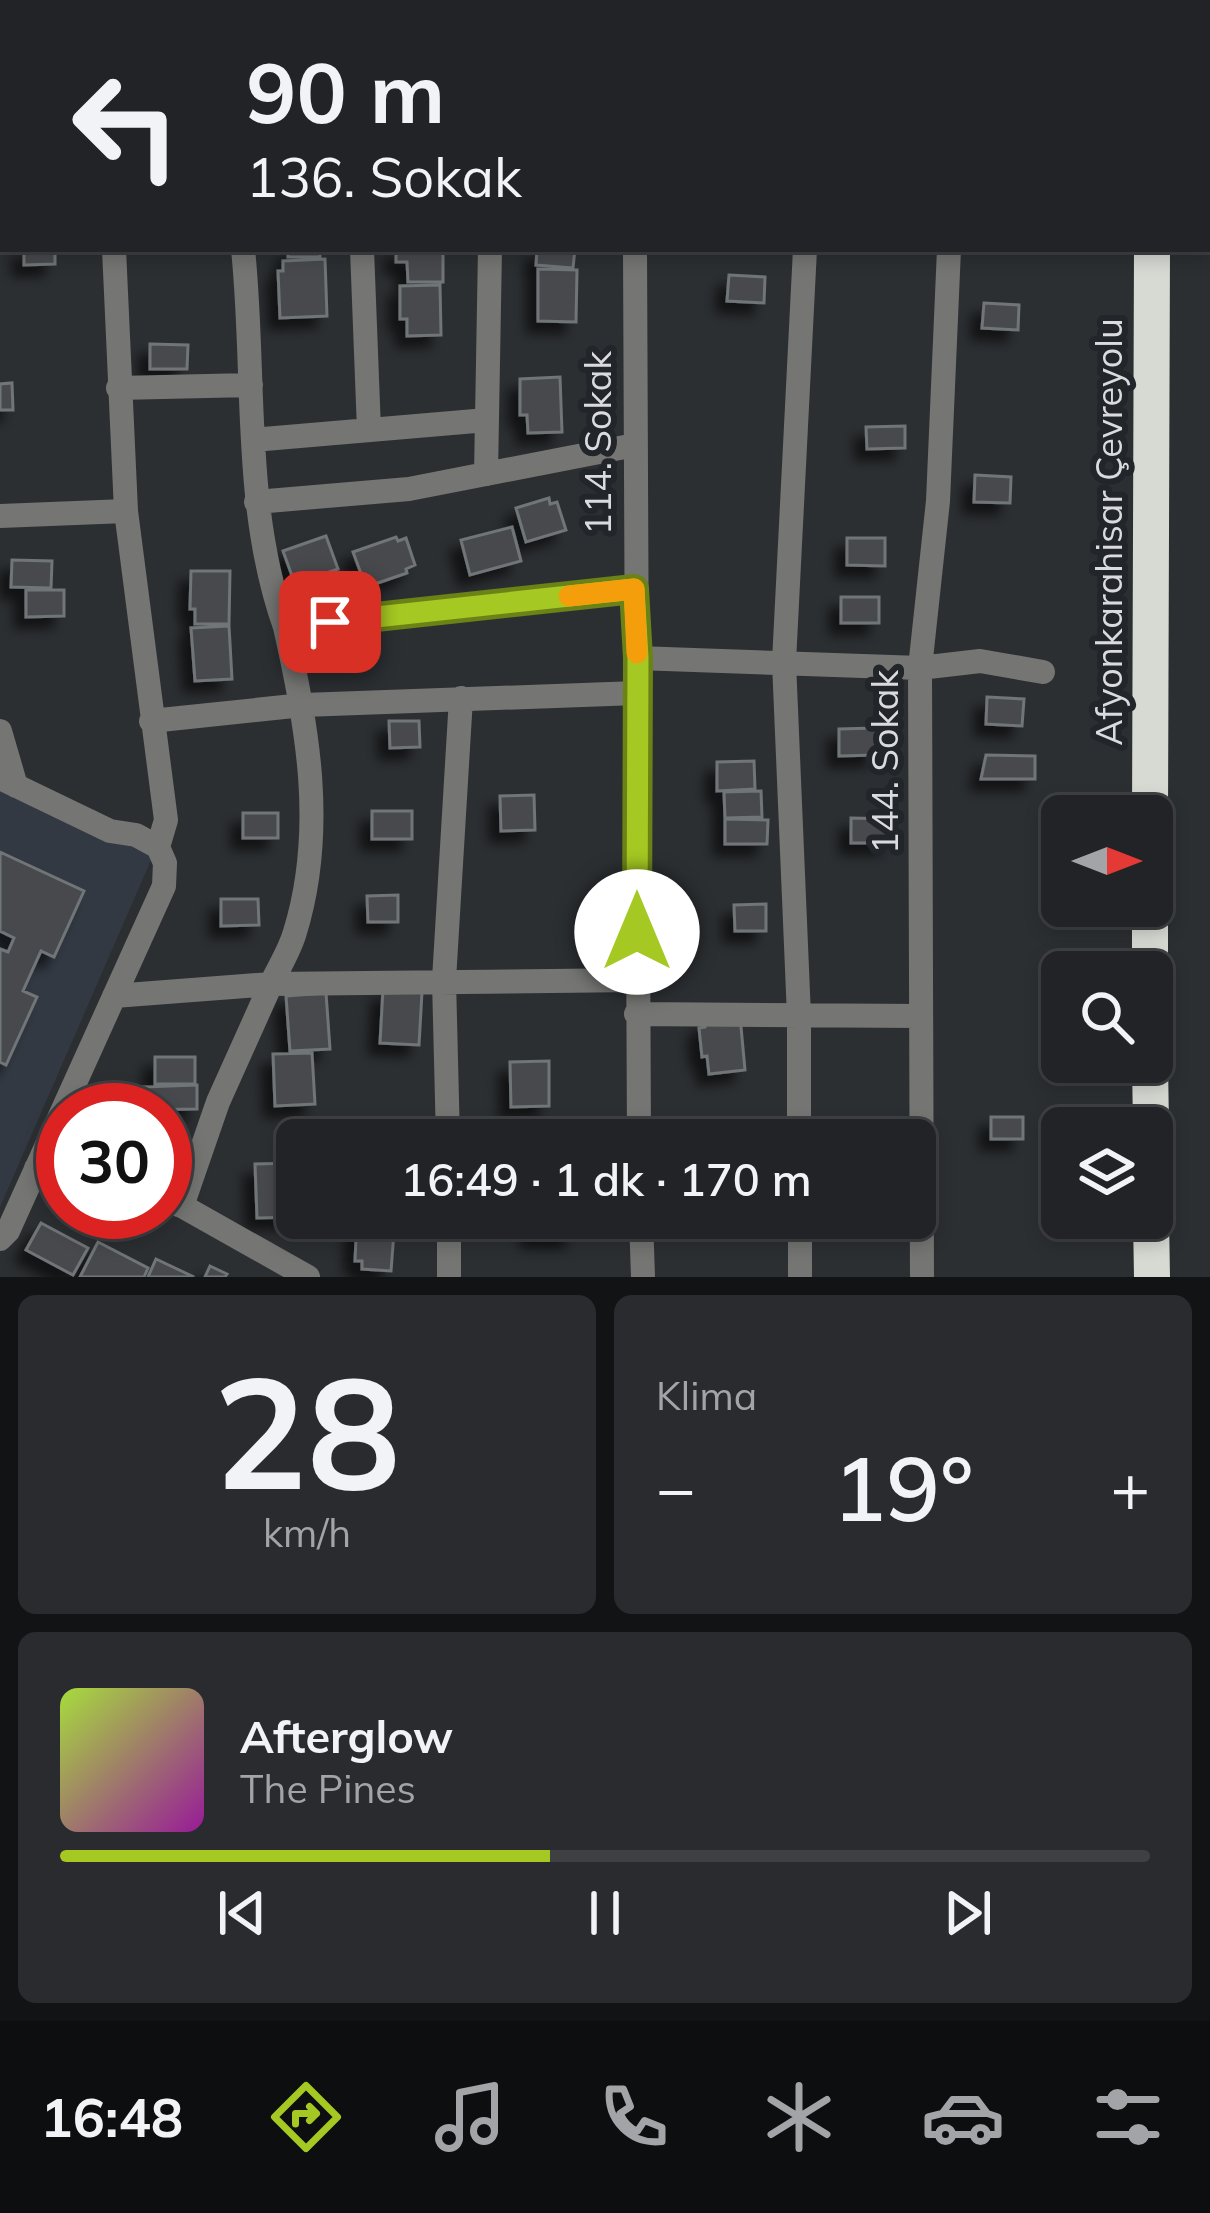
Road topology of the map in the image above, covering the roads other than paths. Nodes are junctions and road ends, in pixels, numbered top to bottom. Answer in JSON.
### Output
{"nodes":[{"id":1,"x":114,"y":252,"type":"edge"},
{"id":2,"x":242,"y":252,"type":"edge"},
{"id":3,"x":362,"y":252,"type":"edge"},
{"id":4,"x":490,"y":252,"type":"edge"},
{"id":5,"x":635,"y":252,"type":"edge"},
{"id":6,"x":805,"y":252,"type":"edge"},
{"id":7,"x":949,"y":252,"type":"edge"},
{"id":8,"x":1152,"y":252,"type":"edge"},
{"id":9,"x":250,"y":385,"type":"junction"},
{"id":10,"x":118,"y":388,"type":"junction"},
{"id":11,"x":488,"y":420,"type":"junction"},
{"id":12,"x":369,"y":430,"type":"junction"},
{"id":13,"x":253,"y":440,"type":"junction"},
{"id":14,"x":635,"y":445,"type":"junction"},
{"id":15,"x":487,"y":475,"type":"junction"},
{"id":16,"x":256,"y":502,"type":"junction"},
{"id":17,"x":127,"y":511,"type":"junction"},
{"id":18,"x":0,"y":516,"type":"edge"},
{"id":19,"x":634,"y":589,"type":"junction"},
{"id":20,"x":286,"y":627,"type":"junction"},
{"id":21,"x":638,"y":658,"type":"junction"},
{"id":22,"x":784,"y":662,"type":"junction"},
{"id":23,"x":920,"y":668,"type":"junction"},
{"id":24,"x":1043,"y":672,"type":"dead end"},
{"id":25,"x":637,"y":693,"type":"junction"},
{"id":26,"x":461,"y":698,"type":"junction"},
{"id":27,"x":303,"y":705,"type":"junction"},
{"id":28,"x":151,"y":721,"type":"junction"},
{"id":29,"x":0,"y":731,"type":"edge"},
{"id":30,"x":8,"y":782,"type":"edge"},
{"id":31,"x":1150,"y":795,"type":"edge"},
{"id":32,"x":158,"y":847,"type":"junction"},
{"id":33,"x":444,"y":980,"type":"junction"},
{"id":34,"x":637,"y":980,"type":"junction"},
{"id":35,"x":271,"y":983,"type":"junction"},
{"id":36,"x":113,"y":996,"type":"junction"},
{"id":37,"x":636,"y":1014,"type":"junction"},
{"id":38,"x":799,"y":1016,"type":"junction"},
{"id":39,"x":920,"y":1016,"type":"junction"},
{"id":40,"x":74,"y":1083,"type":"edge"},
{"id":41,"x":447,"y":1119,"type":"edge"},
{"id":42,"x":638,"y":1119,"type":"edge"},
{"id":43,"x":800,"y":1119,"type":"edge"},
{"id":44,"x":192,"y":1161,"type":"edge"},
{"id":45,"x":36,"y":1168,"type":"edge"},
{"id":46,"x":192,"y":1214,"type":"edge"},
{"id":47,"x":0,"y":1239,"type":"edge"},
{"id":48,"x":449,"y":1239,"type":"edge"},
{"id":49,"x":642,"y":1239,"type":"edge"},
{"id":50,"x":800,"y":1239,"type":"edge"},
{"id":51,"x":1151,"y":1239,"type":"edge"},
{"id":52,"x":308,"y":1277,"type":"edge"},
{"id":53,"x":449,"y":1277,"type":"edge"},
{"id":54,"x":643,"y":1277,"type":"edge"},
{"id":55,"x":800,"y":1277,"type":"edge"},
{"id":56,"x":922,"y":1277,"type":"edge"},
{"id":57,"x":1152,"y":1277,"type":"edge"}],
"edges":[{"from":1,"to":10,"type":"street"},
{"from":2,"to":9,"type":"street"},
{"from":3,"to":12,"type":"street"},
{"from":4,"to":11,"type":"street"},
{"from":5,"to":14,"type":"street","name":"114. Sokak"},
{"from":6,"to":22,"type":"street"},
{"from":7,"to":23,"type":"street","name":"144. Sokak"},
{"from":8,"to":31,"type":"highway","name":"Afyonkarahisar Çevreyolu"},
{"from":9,"to":10,"type":"street"},
{"from":9,"to":13,"type":"street"},
{"from":10,"to":17,"type":"street"},
{"from":11,"to":12,"type":"street"},
{"from":11,"to":15,"type":"street"},
{"from":12,"to":13,"type":"street"},
{"from":13,"to":16,"type":"street"},
{"from":14,"to":15,"type":"street"},
{"from":14,"to":19,"type":"street","name":"114. Sokak"},
{"from":15,"to":16,"type":"street"},
{"from":16,"to":20,"type":"street"},
{"from":17,"to":18,"type":"street"},
{"from":17,"to":28,"type":"street"},
{"from":19,"to":20,"type":"street"},
{"from":19,"to":21,"type":"street","name":"114. Sokak"},
{"from":20,"to":27,"type":"street"},
{"from":21,"to":22,"type":"street"},
{"from":21,"to":25,"type":"street","name":"114. Sokak"},
{"from":22,"to":23,"type":"street"},
{"from":22,"to":38,"type":"street"},
{"from":23,"to":24,"type":"street"},
{"from":23,"to":39,"type":"street","name":"144. Sokak"},
{"from":25,"to":26,"type":"street"},
{"from":25,"to":34,"type":"street","name":"114. Sokak"},
{"from":26,"to":27,"type":"street"},
{"from":26,"to":33,"type":"street"},
{"from":27,"to":28,"type":"street"},
{"from":27,"to":35,"type":"street"},
{"from":28,"to":32,"type":"street"},
{"from":29,"to":30,"type":"street"},
{"from":30,"to":32,"type":"street"},
{"from":32,"to":36,"type":"street"},
{"from":33,"to":34,"type":"street"},
{"from":33,"to":35,"type":"street"},
{"from":33,"to":41,"type":"street"},
{"from":34,"to":37,"type":"street","name":"114. Sokak"},
{"from":35,"to":36,"type":"street"},
{"from":35,"to":44,"type":"street"},
{"from":36,"to":40,"type":"street"},
{"from":37,"to":38,"type":"street"},
{"from":37,"to":42,"type":"street","name":"114. Sokak"},
{"from":38,"to":39,"type":"street"},
{"from":38,"to":43,"type":"street"},
{"from":39,"to":56,"type":"street","name":"144. Sokak"},
{"from":45,"to":47,"type":"street"},
{"from":46,"to":52,"type":"street"},
{"from":48,"to":53,"type":"street"},
{"from":49,"to":54,"type":"street"},
{"from":50,"to":55,"type":"street"},
{"from":51,"to":57,"type":"highway"}]}
